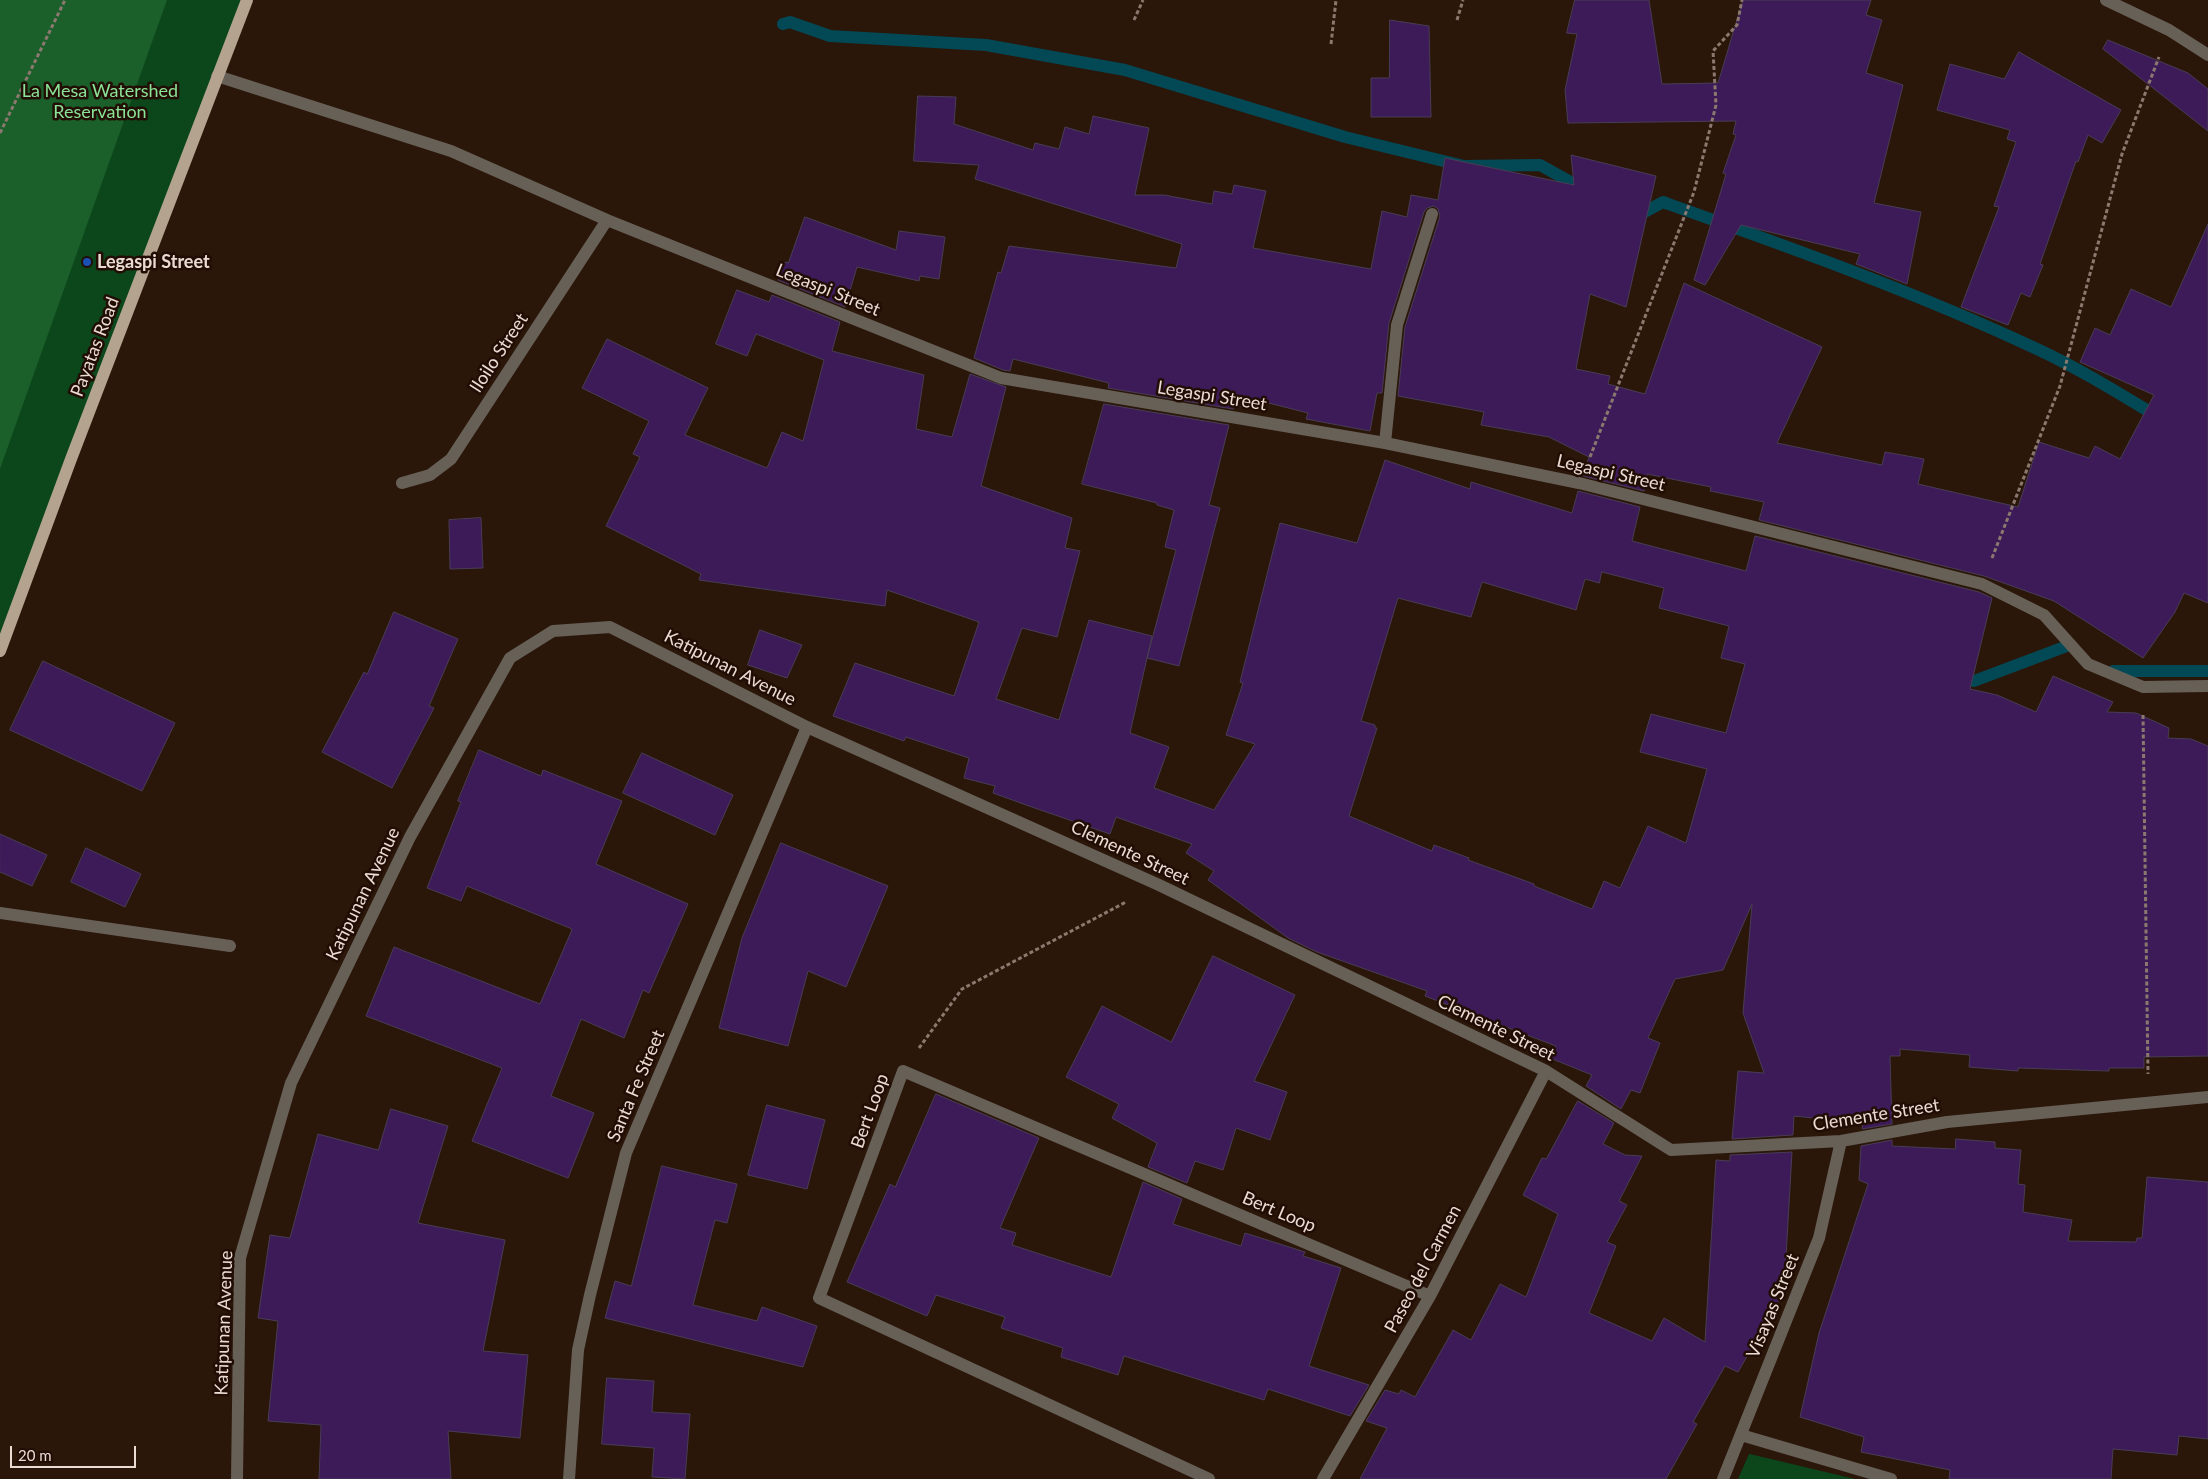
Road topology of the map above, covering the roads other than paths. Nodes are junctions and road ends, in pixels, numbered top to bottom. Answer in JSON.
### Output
{"nodes":[{"id":1,"x":247,"y":0,"type":"edge"},
{"id":2,"x":2106,"y":0,"type":"edge"},
{"id":3,"x":2208,"y":55,"type":"edge"},
{"id":4,"x":217,"y":76,"type":"junction"},
{"id":5,"x":1432,"y":214,"type":"dead end"},
{"id":6,"x":607,"y":220,"type":"junction"},
{"id":7,"x":1385,"y":443,"type":"junction"},
{"id":8,"x":402,"y":483,"type":"dead end"},
{"id":9,"x":0,"y":651,"type":"edge"},
{"id":10,"x":2208,"y":686,"type":"edge"},
{"id":11,"x":807,"y":727,"type":"junction"},
{"id":12,"x":0,"y":913,"type":"edge"},
{"id":13,"x":230,"y":946,"type":"dead end"},
{"id":14,"x":1546,"y":1071,"type":"junction"},
{"id":15,"x":2208,"y":1097,"type":"edge"},
{"id":16,"x":1841,"y":1141,"type":"junction"},
{"id":17,"x":1430,"y":1296,"type":"junction"},
{"id":18,"x":1741,"y":1435,"type":"junction"},
{"id":19,"x":237,"y":1479,"type":"edge"},
{"id":20,"x":569,"y":1479,"type":"edge"},
{"id":21,"x":1209,"y":1479,"type":"edge"},
{"id":22,"x":1323,"y":1479,"type":"edge"},
{"id":23,"x":1723,"y":1479,"type":"edge"},
{"id":24,"x":1891,"y":1479,"type":"edge"}],
"edges":[{"from":1,"to":4,"type":"main road","name":"Payatas Road"},
{"from":2,"to":3,"type":"street"},
{"from":4,"to":6,"type":"street","name":"Legaspi Street"},
{"from":4,"to":9,"type":"main road","name":"Payatas Road"},
{"from":5,"to":7,"type":"street"},
{"from":6,"to":7,"type":"street","name":"Legaspi Street"},
{"from":6,"to":8,"type":"street","name":"Iloilo Street"},
{"from":7,"to":10,"type":"street","name":"Legaspi Street"},
{"from":11,"to":14,"type":"street","name":"Clemente Street"},
{"from":11,"to":19,"type":"street","name":"Katipunan Avenue"},
{"from":11,"to":20,"type":"street","name":"Santa Fe Street"},
{"from":12,"to":13,"type":"street"},
{"from":14,"to":16,"type":"street","name":"Clemente Street"},
{"from":14,"to":17,"type":"street","name":"Paseo del Carmen"},
{"from":15,"to":16,"type":"street","name":"Clemente Street"},
{"from":16,"to":18,"type":"street","name":"Visayas Street"},
{"from":17,"to":21,"type":"street","name":"Bert Loop"},
{"from":17,"to":22,"type":"street","name":"Paseo del Carmen"},
{"from":18,"to":23,"type":"street","name":"Visayas Street"},
{"from":18,"to":24,"type":"street"}]}
